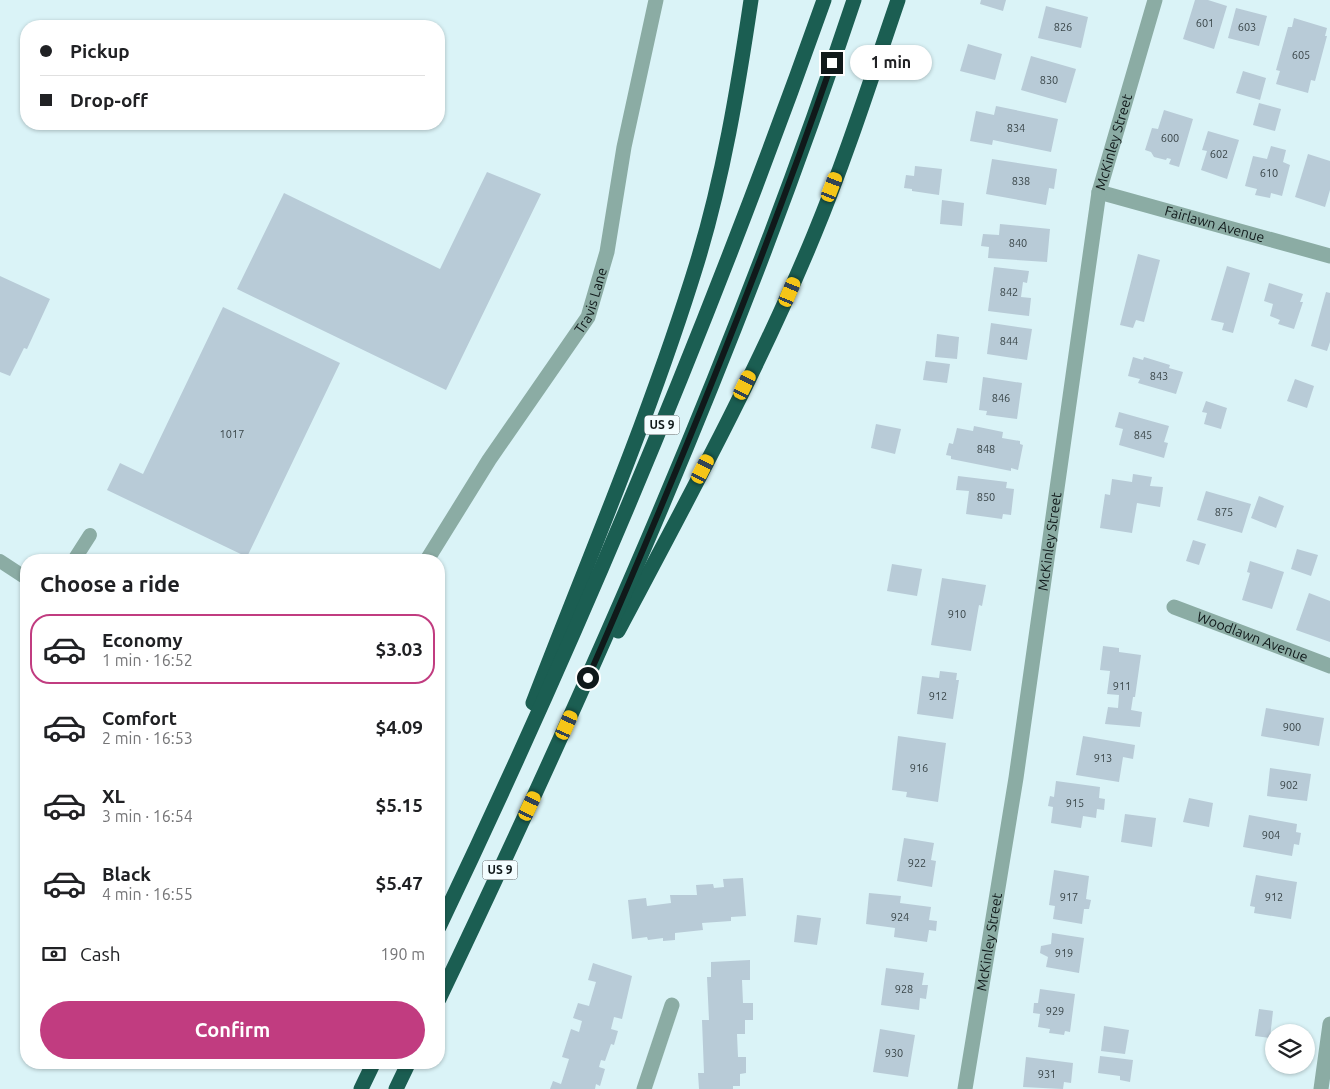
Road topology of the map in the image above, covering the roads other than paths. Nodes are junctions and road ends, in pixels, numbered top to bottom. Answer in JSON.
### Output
{"nodes":[{"id":1,"x":656,"y":0,"type":"edge"},
{"id":2,"x":751,"y":0,"type":"edge"},
{"id":3,"x":824,"y":0,"type":"edge"},
{"id":4,"x":854,"y":0,"type":"edge"},
{"id":5,"x":898,"y":0,"type":"edge"},
{"id":6,"x":1155,"y":0,"type":"edge"},
{"id":7,"x":1099,"y":192,"type":"junction"},
{"id":8,"x":1330,"y":256,"type":"edge"},
{"id":9,"x":90,"y":535,"type":"dead end"},
{"id":10,"x":78,"y":554,"type":"edge"},
{"id":11,"x":431,"y":554,"type":"edge"},
{"id":12,"x":0,"y":561,"type":"edge"},
{"id":13,"x":20,"y":574,"type":"edge"},
{"id":14,"x":1174,"y":607,"type":"dead end"},
{"id":15,"x":1330,"y":666,"type":"edge"},
{"id":16,"x":561,"y":741,"type":"junction"},
{"id":17,"x":480,"y":842,"type":"junction"},
{"id":18,"x":445,"y":915,"type":"edge"},
{"id":19,"x":445,"y":986,"type":"edge"},
{"id":20,"x":672,"y":1004,"type":"dead end"},
{"id":21,"x":1330,"y":1024,"type":"edge"},
{"id":22,"x":371,"y":1069,"type":"edge"},
{"id":23,"x":405,"y":1069,"type":"edge"},
{"id":24,"x":1324,"y":1085,"type":"edge"},
{"id":25,"x":361,"y":1089,"type":"edge"},
{"id":26,"x":396,"y":1089,"type":"edge"},
{"id":27,"x":644,"y":1089,"type":"edge"},
{"id":28,"x":965,"y":1089,"type":"edge"}],
"edges":[{"from":1,"to":11,"type":"street","name":"Travis Lane"},
{"from":2,"to":17,"type":"highway"},
{"from":3,"to":17,"type":"highway","number":"US 9"},
{"from":4,"to":16,"type":"highway","number":"US 9"},
{"from":5,"to":16,"type":"highway"},
{"from":6,"to":7,"type":"street","name":"McKinley Street"},
{"from":7,"to":8,"type":"street","name":"Fairlawn Avenue"},
{"from":7,"to":28,"type":"street","name":"McKinley Street"},
{"from":9,"to":10,"type":"lane"},
{"from":12,"to":13,"type":"lane"},
{"from":14,"to":15,"type":"street","name":"Woodlawn Avenue"},
{"from":16,"to":19,"type":"highway","number":"US 9"},
{"from":17,"to":18,"type":"highway","number":"US 9"},
{"from":20,"to":27,"type":"street"},
{"from":21,"to":24,"type":"street"},
{"from":22,"to":25,"type":"highway"},
{"from":23,"to":26,"type":"highway"}]}
